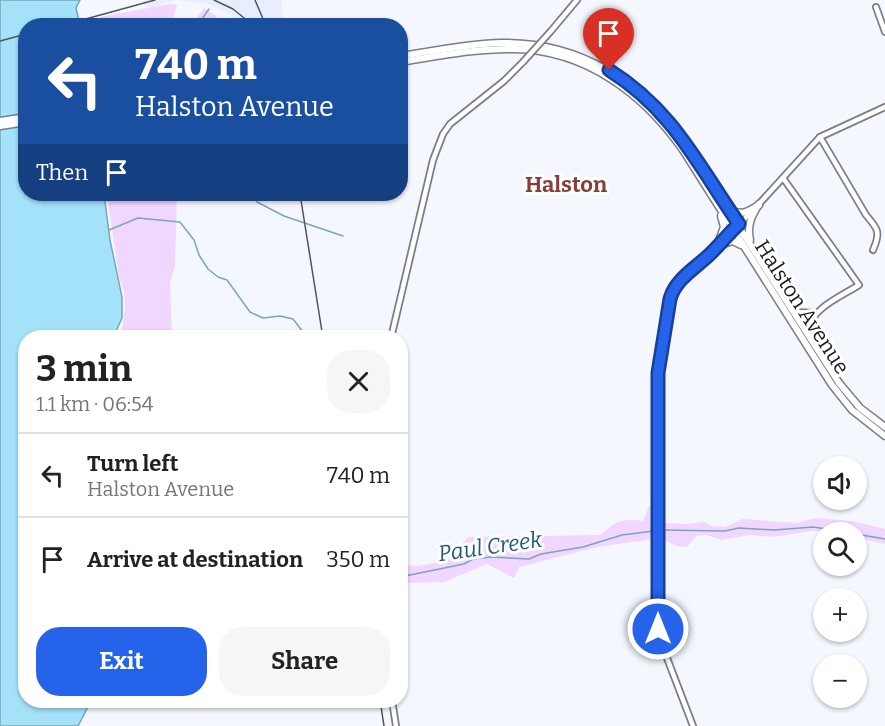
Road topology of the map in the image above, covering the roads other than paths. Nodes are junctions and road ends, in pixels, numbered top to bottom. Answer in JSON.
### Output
{"nodes":[{"id":1,"x":577,"y":0,"type":"edge"},
{"id":2,"x":876,"y":7,"type":"dead end"},
{"id":3,"x":885,"y":32,"type":"edge"},
{"id":4,"x":408,"y":55,"type":"edge"},
{"id":5,"x":408,"y":61,"type":"edge"},
{"id":6,"x":885,"y":107,"type":"edge"},
{"id":7,"x":18,"y":118,"type":"edge"},
{"id":8,"x":0,"y":121,"type":"edge"},
{"id":9,"x":18,"y":123,"type":"edge"},
{"id":10,"x":0,"y":126,"type":"edge"},
{"id":11,"x":820,"y":137,"type":"junction"},
{"id":12,"x":783,"y":178,"type":"junction"},
{"id":13,"x":759,"y":204,"type":"junction"},
{"id":14,"x":717,"y":205,"type":"junction"},
{"id":15,"x":728,"y":207,"type":"junction"},
{"id":16,"x":739,"y":224,"type":"junction"},
{"id":17,"x":732,"y":230,"type":"junction"},
{"id":18,"x":752,"y":245,"type":"junction"},
{"id":19,"x":717,"y":246,"type":"junction"},
{"id":20,"x":873,"y":250,"type":"dead end"},
{"id":21,"x":746,"y":251,"type":"junction"},
{"id":22,"x":794,"y":312,"type":"junction"},
{"id":23,"x":815,"y":313,"type":"junction"},
{"id":24,"x":393,"y":330,"type":"edge"},
{"id":25,"x":807,"y":331,"type":"junction"},
{"id":26,"x":885,"y":427,"type":"edge"},
{"id":27,"x":885,"y":436,"type":"edge"},
{"id":28,"x":393,"y":708,"type":"edge"},
{"id":29,"x":396,"y":726,"type":"edge"},
{"id":30,"x":693,"y":726,"type":"edge"}],
"edges":[{"from":1,"to":24,"type":"street","bridge":true},
{"from":2,"to":3,"type":"street"},
{"from":4,"to":15,"type":"main road","name":"Halston Avenue"},
{"from":5,"to":14,"type":"main road","name":"Halston Avenue"},
{"from":6,"to":11,"type":"street"},
{"from":7,"to":8,"type":"main road"},
{"from":9,"to":10,"type":"main road"},
{"from":11,"to":12,"type":"street"},
{"from":11,"to":20,"type":"street"},
{"from":12,"to":13,"type":"street"},
{"from":12,"to":23,"type":"street"},
{"from":13,"to":15,"type":"main road"},
{"from":13,"to":16,"type":"street"},
{"from":13,"to":18,"type":"main road"},
{"from":14,"to":17,"type":"main road","name":"Halston Avenue"},
{"from":14,"to":19,"type":"main road"},
{"from":15,"to":16,"type":"main road","name":"Halston Avenue"},
{"from":16,"to":17,"type":"street"},
{"from":16,"to":18,"type":"main road","name":"Halston Avenue"},
{"from":17,"to":19,"type":"street"},
{"from":17,"to":21,"type":"main road","name":"Halston Avenue"},
{"from":18,"to":22,"type":"main road","name":"Halston Avenue"},
{"from":19,"to":21,"type":"main road"},
{"from":19,"to":30,"type":"street"},
{"from":21,"to":27,"type":"main road","name":"Halston Avenue"},
{"from":22,"to":23,"type":"street"},
{"from":22,"to":25,"type":"main road","name":"Halston Avenue"},
{"from":23,"to":25,"type":"street"},
{"from":25,"to":26,"type":"main road","name":"Halston Avenue"},
{"from":28,"to":29,"type":"street"}]}
